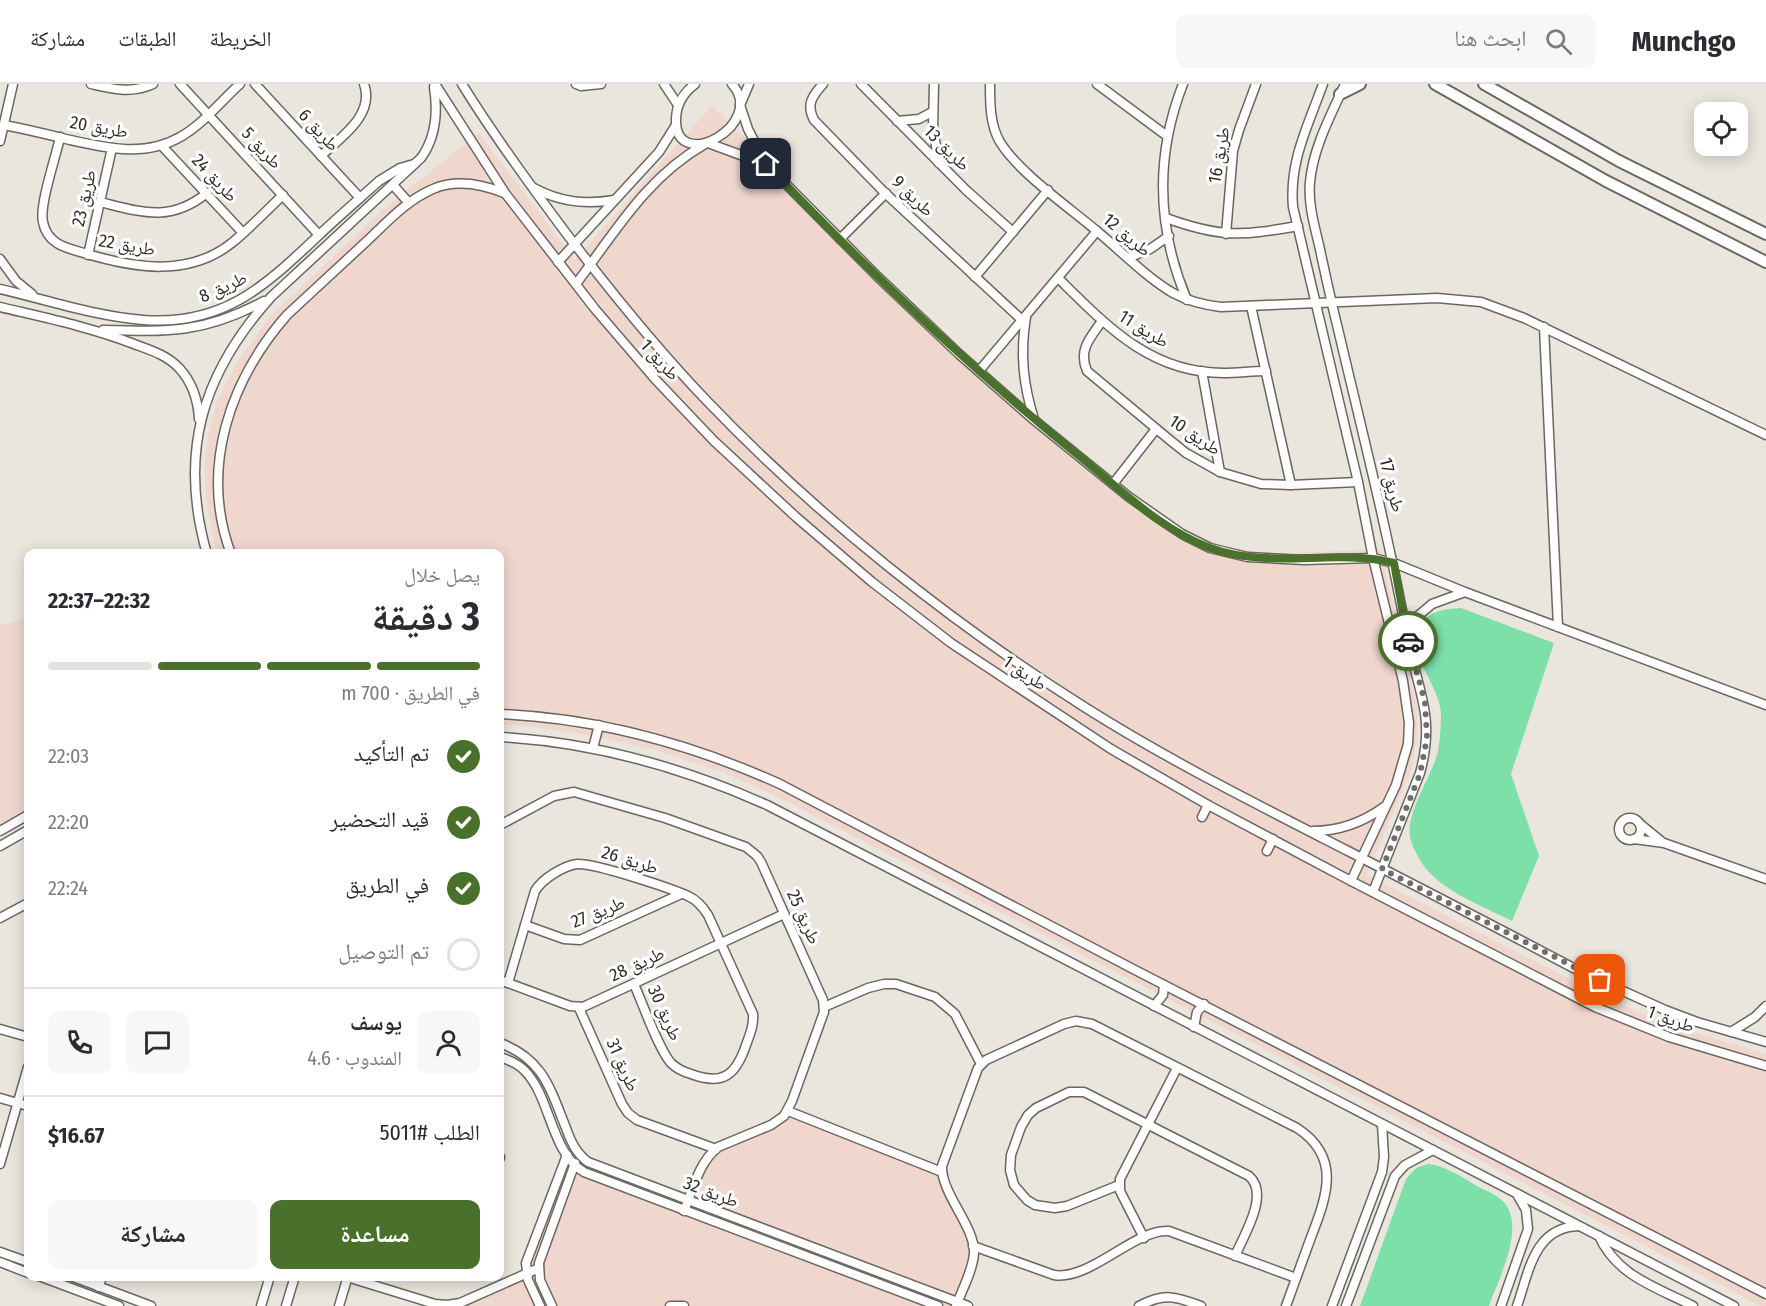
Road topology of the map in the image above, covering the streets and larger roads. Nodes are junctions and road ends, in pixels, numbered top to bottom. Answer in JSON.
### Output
{"nodes":[{"id":1,"x":13,"y":84,"type":"edge"},
{"id":2,"x":91,"y":84,"type":"edge"},
{"id":3,"x":153,"y":84,"type":"edge"},
{"id":4,"x":180,"y":84,"type":"edge"},
{"id":5,"x":240,"y":84,"type":"edge"},
{"id":6,"x":255,"y":84,"type":"edge"},
{"id":7,"x":364,"y":84,"type":"edge"},
{"id":8,"x":434,"y":84,"type":"edge"},
{"id":9,"x":462,"y":84,"type":"edge"},
{"id":10,"x":576,"y":84,"type":"edge"},
{"id":11,"x":601,"y":84,"type":"edge"},
{"id":12,"x":664,"y":84,"type":"edge"},
{"id":13,"x":694,"y":84,"type":"edge"},
{"id":14,"x":732,"y":84,"type":"edge"},
{"id":15,"x":749,"y":84,"type":"edge"},
{"id":16,"x":823,"y":84,"type":"edge"},
{"id":17,"x":861,"y":84,"type":"edge"},
{"id":18,"x":934,"y":84,"type":"edge"},
{"id":19,"x":990,"y":84,"type":"edge"},
{"id":20,"x":1097,"y":84,"type":"edge"},
{"id":21,"x":1183,"y":84,"type":"edge"},
{"id":22,"x":1256,"y":84,"type":"edge"},
{"id":23,"x":1323,"y":84,"type":"edge"},
{"id":24,"x":1360,"y":84,"type":"edge"},
{"id":25,"x":1435,"y":84,"type":"edge"},
{"id":26,"x":1484,"y":84,"type":"edge"},
{"id":27,"x":1343,"y":89,"type":"edge"},
{"id":28,"x":740,"y":104,"type":"junction"},
{"id":29,"x":678,"y":105,"type":"junction"},
{"id":30,"x":932,"y":112,"type":"junction"},
{"id":31,"x":208,"y":114,"type":"junction"},
{"id":32,"x":897,"y":121,"type":"junction"},
{"id":33,"x":4,"y":125,"type":"junction"},
{"id":34,"x":676,"y":125,"type":"junction"},
{"id":35,"x":1167,"y":136,"type":"junction"},
{"id":36,"x":60,"y":137,"type":"junction"},
{"id":37,"x":0,"y":141,"type":"edge"},
{"id":38,"x":706,"y":144,"type":"junction"},
{"id":39,"x":162,"y":146,"type":"junction"},
{"id":40,"x":112,"y":148,"type":"junction"},
{"id":41,"x":321,"y":156,"type":"junction"},
{"id":42,"x":417,"y":163,"type":"junction"},
{"id":43,"x":939,"y":163,"type":"junction"},
{"id":44,"x":766,"y":164,"type":"junction"},
{"id":45,"x":393,"y":185,"type":"junction"},
{"id":46,"x":531,"y":187,"type":"junction"},
{"id":47,"x":1048,"y":190,"type":"junction"},
{"id":48,"x":207,"y":193,"type":"junction"},
{"id":49,"x":505,"y":193,"type":"junction"},
{"id":50,"x":886,"y":193,"type":"junction"},
{"id":51,"x":283,"y":195,"type":"junction"},
{"id":52,"x":360,"y":198,"type":"junction"},
{"id":53,"x":614,"y":200,"type":"junction"},
{"id":54,"x":100,"y":202,"type":"junction"},
{"id":55,"x":409,"y":203,"type":"junction"},
{"id":56,"x":1166,"y":218,"type":"junction"},
{"id":57,"x":1298,"y":226,"type":"junction"},
{"id":58,"x":1097,"y":231,"type":"junction"},
{"id":59,"x":1013,"y":232,"type":"junction"},
{"id":60,"x":243,"y":233,"type":"junction"},
{"id":61,"x":1226,"y":234,"type":"junction"},
{"id":62,"x":1766,"y":234,"type":"edge"},
{"id":63,"x":320,"y":235,"type":"junction"},
{"id":64,"x":1169,"y":236,"type":"junction"},
{"id":65,"x":840,"y":239,"type":"junction"},
{"id":66,"x":574,"y":244,"type":"junction"},
{"id":67,"x":88,"y":255,"type":"junction"},
{"id":68,"x":1128,"y":258,"type":"junction"},
{"id":69,"x":0,"y":259,"type":"edge"},
{"id":70,"x":558,"y":262,"type":"junction"},
{"id":71,"x":1766,"y":262,"type":"edge"},
{"id":72,"x":590,"y":266,"type":"junction"},
{"id":73,"x":975,"y":277,"type":"junction"},
{"id":74,"x":1058,"y":278,"type":"junction"},
{"id":75,"x":576,"y":284,"type":"junction"},
{"id":76,"x":0,"y":289,"type":"edge"},
{"id":77,"x":271,"y":297,"type":"junction"},
{"id":78,"x":38,"y":298,"type":"junction"},
{"id":79,"x":1187,"y":300,"type":"junction"},
{"id":80,"x":1315,"y":303,"type":"junction"},
{"id":81,"x":1331,"y":303,"type":"junction"},
{"id":82,"x":1251,"y":306,"type":"junction"},
{"id":83,"x":0,"y":307,"type":"edge"},
{"id":84,"x":1024,"y":319,"type":"junction"},
{"id":85,"x":1102,"y":321,"type":"junction"},
{"id":86,"x":1544,"y":327,"type":"junction"},
{"id":87,"x":97,"y":329,"type":"junction"},
{"id":88,"x":979,"y":371,"type":"junction"},
{"id":89,"x":1202,"y":371,"type":"junction"},
{"id":90,"x":1266,"y":371,"type":"junction"},
{"id":91,"x":1034,"y":420,"type":"junction"},
{"id":92,"x":200,"y":425,"type":"junction"},
{"id":93,"x":1156,"y":429,"type":"junction"},
{"id":94,"x":1766,"y":435,"type":"edge"},
{"id":95,"x":1220,"y":472,"type":"junction"},
{"id":96,"x":1358,"y":482,"type":"junction"},
{"id":97,"x":1113,"y":484,"type":"junction"},
{"id":98,"x":1291,"y":485,"type":"junction"},
{"id":99,"x":206,"y":549,"type":"edge"},
{"id":100,"x":230,"y":549,"type":"edge"},
{"id":101,"x":1373,"y":558,"type":"junction"},
{"id":102,"x":1394,"y":563,"type":"junction"},
{"id":103,"x":1465,"y":592,"type":"junction"},
{"id":104,"x":1406,"y":626,"type":"junction"},
{"id":105,"x":1558,"y":627,"type":"junction"},
{"id":106,"x":1766,"y":705,"type":"edge"},
{"id":107,"x":504,"y":714,"type":"edge"},
{"id":108,"x":599,"y":725,"type":"junction"},
{"id":109,"x":504,"y":737,"type":"edge"},
{"id":110,"x":593,"y":748,"type":"junction"},
{"id":111,"x":1208,"y":805,"type":"junction"},
{"id":112,"x":1387,"y":805,"type":"junction"},
{"id":113,"x":24,"y":817,"type":"edge"},
{"id":114,"x":1202,"y":817,"type":"dead end"},
{"id":115,"x":504,"y":823,"type":"edge"},
{"id":116,"x":1639,"y":823,"type":"junction"},
{"id":117,"x":0,"y":831,"type":"edge"},
{"id":118,"x":1309,"y":831,"type":"junction"},
{"id":119,"x":24,"y":832,"type":"edge"},
{"id":120,"x":1273,"y":839,"type":"junction"},
{"id":121,"x":1634,"y":839,"type":"junction"},
{"id":122,"x":1664,"y":843,"type":"junction"},
{"id":123,"x":0,"y":846,"type":"edge"},
{"id":124,"x":1267,"y":851,"type":"dead end"},
{"id":125,"x":1362,"y":858,"type":"junction"},
{"id":126,"x":1382,"y":869,"type":"junction"},
{"id":127,"x":1766,"y":879,"type":"edge"},
{"id":128,"x":1351,"y":881,"type":"junction"},
{"id":129,"x":1373,"y":892,"type":"junction"},
{"id":130,"x":681,"y":894,"type":"junction"},
{"id":131,"x":24,"y":905,"type":"edge"},
{"id":132,"x":784,"y":914,"type":"junction"},
{"id":133,"x":0,"y":918,"type":"edge"},
{"id":134,"x":525,"y":925,"type":"junction"},
{"id":135,"x":722,"y":943,"type":"junction"},
{"id":136,"x":504,"y":982,"type":"edge"},
{"id":137,"x":634,"y":984,"type":"junction"},
{"id":138,"x":1164,"y":985,"type":"junction"},
{"id":139,"x":1204,"y":1004,"type":"junction"},
{"id":140,"x":1154,"y":1006,"type":"junction"},
{"id":141,"x":1766,"y":1006,"type":"edge"},
{"id":142,"x":824,"y":1007,"type":"junction"},
{"id":143,"x":579,"y":1008,"type":"junction"},
{"id":144,"x":1194,"y":1027,"type":"junction"},
{"id":145,"x":0,"y":1029,"type":"edge"},
{"id":146,"x":1731,"y":1032,"type":"junction"},
{"id":147,"x":24,"y":1036,"type":"edge"},
{"id":148,"x":1766,"y":1042,"type":"edge"},
{"id":149,"x":504,"y":1045,"type":"edge"},
{"id":150,"x":504,"y":1059,"type":"edge"},
{"id":151,"x":981,"y":1064,"type":"junction"},
{"id":152,"x":1766,"y":1066,"type":"edge"},
{"id":153,"x":1177,"y":1068,"type":"junction"},
{"id":154,"x":24,"y":1081,"type":"edge"},
{"id":155,"x":0,"y":1098,"type":"edge"},
{"id":156,"x":18,"y":1103,"type":"junction"},
{"id":157,"x":24,"y":1105,"type":"edge"},
{"id":158,"x":788,"y":1111,"type":"junction"},
{"id":159,"x":1148,"y":1124,"type":"junction"},
{"id":160,"x":1382,"y":1124,"type":"junction"},
{"id":161,"x":572,"y":1143,"type":"junction"},
{"id":162,"x":716,"y":1149,"type":"junction"},
{"id":163,"x":1433,"y":1150,"type":"junction"},
{"id":164,"x":578,"y":1153,"type":"junction"},
{"id":165,"x":567,"y":1157,"type":"junction"},
{"id":166,"x":0,"y":1164,"type":"edge"},
{"id":167,"x":574,"y":1165,"type":"junction"},
{"id":168,"x":942,"y":1172,"type":"junction"},
{"id":169,"x":1119,"y":1185,"type":"junction"},
{"id":170,"x":1516,"y":1194,"type":"junction"},
{"id":171,"x":688,"y":1201,"type":"junction"},
{"id":172,"x":684,"y":1211,"type":"junction"},
{"id":173,"x":1580,"y":1226,"type":"junction"},
{"id":174,"x":1599,"y":1236,"type":"junction"},
{"id":175,"x":1144,"y":1238,"type":"junction"},
{"id":176,"x":973,"y":1246,"type":"junction"},
{"id":177,"x":0,"y":1252,"type":"edge"},
{"id":178,"x":24,"y":1254,"type":"edge"},
{"id":179,"x":1236,"y":1256,"type":"junction"},
{"id":180,"x":18,"y":1258,"type":"junction"},
{"id":181,"x":24,"y":1260,"type":"edge"},
{"id":182,"x":0,"y":1262,"type":"edge"},
{"id":183,"x":538,"y":1268,"type":"junction"},
{"id":184,"x":24,"y":1271,"type":"edge"},
{"id":185,"x":526,"y":1274,"type":"junction"},
{"id":186,"x":1296,"y":1278,"type":"junction"},
{"id":187,"x":52,"y":1281,"type":"edge"},
{"id":188,"x":84,"y":1281,"type":"edge"},
{"id":189,"x":101,"y":1281,"type":"edge"},
{"id":190,"x":268,"y":1281,"type":"edge"},
{"id":191,"x":294,"y":1281,"type":"edge"},
{"id":192,"x":347,"y":1281,"type":"edge"},
{"id":193,"x":360,"y":1281,"type":"edge"},
{"id":194,"x":99,"y":1287,"type":"junction"},
{"id":195,"x":1766,"y":1294,"type":"edge"},
{"id":196,"x":431,"y":1304,"type":"edge"},
{"id":197,"x":957,"y":1304,"type":"edge"},
{"id":198,"x":119,"y":1306,"type":"edge"},
{"id":199,"x":151,"y":1306,"type":"edge"},
{"id":200,"x":261,"y":1306,"type":"edge"},
{"id":201,"x":286,"y":1306,"type":"edge"},
{"id":202,"x":339,"y":1306,"type":"edge"},
{"id":203,"x":540,"y":1306,"type":"edge"},
{"id":204,"x":552,"y":1306,"type":"edge"},
{"id":205,"x":670,"y":1306,"type":"edge"},
{"id":206,"x":684,"y":1306,"type":"edge"},
{"id":207,"x":938,"y":1306,"type":"edge"},
{"id":208,"x":968,"y":1306,"type":"edge"},
{"id":209,"x":1139,"y":1306,"type":"edge"},
{"id":210,"x":1201,"y":1306,"type":"edge"},
{"id":211,"x":1286,"y":1306,"type":"edge"},
{"id":212,"x":1332,"y":1306,"type":"edge"},
{"id":213,"x":1346,"y":1306,"type":"edge"},
{"id":214,"x":1501,"y":1306,"type":"edge"},
{"id":215,"x":1517,"y":1306,"type":"edge"},
{"id":216,"x":1693,"y":1306,"type":"edge"},
{"id":217,"x":1734,"y":1306,"type":"edge"}],
"edges":[{"from":1,"to":33,"type":"street"},
{"from":2,"to":3,"type":"street"},
{"from":4,"to":31,"type":"street","name":"طريق 5"},
{"from":5,"to":31,"type":"street","name":"طريق 20"},
{"from":6,"to":41,"type":"street","name":"طريق 6"},
{"from":7,"to":41,"type":"street"},
{"from":8,"to":42,"type":"street"},
{"from":8,"to":49,"type":"street","name":"طريق 1"},
{"from":9,"to":46,"type":"street","name":"طريق 1"},
{"from":10,"to":11,"type":"street"},
{"from":12,"to":29,"type":"street"},
{"from":13,"to":29,"type":"street"},
{"from":14,"to":28,"type":"street"},
{"from":15,"to":28,"type":"street"},
{"from":16,"to":50,"type":"street","name":"طريق 9"},
{"from":17,"to":32,"type":"street","name":"طريق 13"},
{"from":18,"to":30,"type":"street"},
{"from":19,"to":47,"type":"street","name":"طريق 12"},
{"from":20,"to":35,"type":"street"},
{"from":21,"to":35,"type":"street"},
{"from":22,"to":61,"type":"street","name":"طريق 16"},
{"from":23,"to":57,"type":"street","name":"طريق 17"},
{"from":24,"to":27,"type":"street"},
{"from":25,"to":71,"type":"street"},
{"from":26,"to":62,"type":"street"},
{"from":27,"to":81,"type":"street","name":"طريق 17"},
{"from":28,"to":38,"type":"street"},
{"from":28,"to":44,"type":"street"},
{"from":29,"to":34,"type":"street"},
{"from":30,"to":32,"type":"street"},
{"from":30,"to":43,"type":"street"},
{"from":31,"to":39,"type":"street","name":"طريق 20"},
{"from":31,"to":51,"type":"street","name":"طريق 5"},
{"from":32,"to":43,"type":"street","name":"طريق 13"},
{"from":33,"to":36,"type":"street","name":"طريق 20"},
{"from":33,"to":37,"type":"street"},
{"from":34,"to":38,"type":"street"},
{"from":34,"to":53,"type":"street"},
{"from":35,"to":56,"type":"street"},
{"from":36,"to":40,"type":"street","name":"طريق 20"},
{"from":36,"to":67,"type":"street","name":"طريق 22"},
{"from":38,"to":44,"type":"street"},
{"from":38,"to":72,"type":"street"},
{"from":39,"to":40,"type":"street","name":"طريق 20"},
{"from":39,"to":48,"type":"street","name":"طريق 24"},
{"from":40,"to":54,"type":"street","name":"طريق 23"},
{"from":41,"to":52,"type":"street","name":"طريق 6"},
{"from":42,"to":45,"type":"street"},
{"from":42,"to":52,"type":"street","name":"طريق 8"},
{"from":43,"to":59,"type":"street","name":"طريق 13"},
{"from":44,"to":65,"type":"street"},
{"from":45,"to":55,"type":"street"},
{"from":45,"to":77,"type":"street"},
{"from":46,"to":53,"type":"street"},
{"from":46,"to":66,"type":"street","name":"طريق 1"},
{"from":47,"to":58,"type":"street","name":"طريق 12"},
{"from":47,"to":59,"type":"street"},
{"from":48,"to":54,"type":"street"},
{"from":48,"to":60,"type":"street","name":"طريق 24"},
{"from":49,"to":55,"type":"street"},
{"from":49,"to":70,"type":"street","name":"طريق 1"},
{"from":50,"to":65,"type":"street"},
{"from":50,"to":73,"type":"street","name":"طريق 9"},
{"from":51,"to":60,"type":"street","name":"طريق 22"},
{"from":51,"to":63,"type":"street","name":"طريق 5"},
{"from":52,"to":63,"type":"street","name":"طريق 8"},
{"from":53,"to":66,"type":"street"},
{"from":54,"to":67,"type":"street","name":"طريق 23"},
{"from":55,"to":100,"type":"street"},
{"from":56,"to":61,"type":"street"},
{"from":56,"to":64,"type":"street"},
{"from":57,"to":61,"type":"street"},
{"from":57,"to":80,"type":"street","name":"طريق 17"},
{"from":58,"to":68,"type":"street","name":"طريق 12"},
{"from":58,"to":74,"type":"street"},
{"from":59,"to":73,"type":"street"},
{"from":60,"to":67,"type":"street","name":"طريق 22"},
{"from":63,"to":78,"type":"street","name":"طريق 8"},
{"from":64,"to":68,"type":"street"},
{"from":64,"to":79,"type":"street"},
{"from":65,"to":88,"type":"street"},
{"from":66,"to":70,"type":"street"},
{"from":66,"to":72,"type":"street","name":"طريق 1"},
{"from":68,"to":79,"type":"street","name":"طريق 12"},
{"from":69,"to":78,"type":"street"},
{"from":70,"to":75,"type":"street","name":"طريق 1"},
{"from":72,"to":75,"type":"street"},
{"from":72,"to":118,"type":"street","name":"طريق 1"},
{"from":73,"to":84,"type":"street","name":"طريق 9"},
{"from":74,"to":84,"type":"street"},
{"from":74,"to":85,"type":"street","name":"طريق 11"},
{"from":75,"to":111,"type":"street","name":"طريق 1"},
{"from":76,"to":78,"type":"street","name":"طريق 8"},
{"from":77,"to":87,"type":"street"},
{"from":77,"to":92,"type":"street"},
{"from":79,"to":82,"type":"street","name":"طريق 12"},
{"from":80,"to":81,"type":"street","name":"طريق 12"},
{"from":80,"to":82,"type":"street","name":"طريق 12"},
{"from":80,"to":96,"type":"street","name":"طريق 17"},
{"from":81,"to":86,"type":"street","name":"طريق 12"},
{"from":81,"to":102,"type":"street","name":"طريق 17"},
{"from":82,"to":90,"type":"street"},
{"from":83,"to":87,"type":"street"},
{"from":84,"to":88,"type":"street"},
{"from":84,"to":91,"type":"street"},
{"from":85,"to":89,"type":"street","name":"طريق 11"},
{"from":85,"to":93,"type":"street","name":"طريق 10"},
{"from":86,"to":94,"type":"street","name":"طريق 12"},
{"from":86,"to":105,"type":"street"},
{"from":87,"to":92,"type":"street"},
{"from":88,"to":91,"type":"street"},
{"from":89,"to":90,"type":"street","name":"طريق 11"},
{"from":89,"to":95,"type":"street"},
{"from":90,"to":98,"type":"street"},
{"from":91,"to":97,"type":"street"},
{"from":92,"to":99,"type":"street"},
{"from":93,"to":95,"type":"street","name":"طريق 10"},
{"from":93,"to":97,"type":"street"},
{"from":95,"to":98,"type":"street","name":"طريق 10"},
{"from":96,"to":98,"type":"street","name":"طريق 10"},
{"from":96,"to":101,"type":"street","name":"طريق 17"},
{"from":97,"to":101,"type":"street"},
{"from":101,"to":102,"type":"street"},
{"from":101,"to":112,"type":"street","name":"طريق 17"},
{"from":102,"to":103,"type":"street"},
{"from":102,"to":104,"type":"street","name":"طريق 17"},
{"from":103,"to":104,"type":"street"},
{"from":103,"to":105,"type":"street"},
{"from":104,"to":126,"type":"street","name":"طريق 17"},
{"from":105,"to":106,"type":"street"},
{"from":107,"to":108,"type":"street"},
{"from":108,"to":110,"type":"street"},
{"from":108,"to":138,"type":"street"},
{"from":109,"to":110,"type":"street"},
{"from":110,"to":140,"type":"street"},
{"from":111,"to":114,"type":"street"},
{"from":111,"to":120,"type":"street","name":"طريق 1"},
{"from":112,"to":118,"type":"street"},
{"from":112,"to":125,"type":"street","name":"طريق 17"},
{"from":113,"to":117,"type":"street"},
{"from":115,"to":132,"type":"street","name":"طريق 25"},
{"from":116,"to":121,"type":"street"},
{"from":116,"to":121,"type":"street"},
{"from":116,"to":122,"type":"street"},
{"from":118,"to":125,"type":"street","name":"طريق 1"},
{"from":119,"to":123,"type":"street"},
{"from":120,"to":124,"type":"street"},
{"from":120,"to":128,"type":"street","name":"طريق 1"},
{"from":121,"to":122,"type":"street"},
{"from":122,"to":127,"type":"street"},
{"from":125,"to":126,"type":"street","name":"طريق 1"},
{"from":125,"to":128,"type":"street","name":"طريق 17"},
{"from":126,"to":129,"type":"street","name":"طريق 17"},
{"from":126,"to":146,"type":"street","name":"طريق 1"},
{"from":128,"to":129,"type":"street","name":"طريق 1"},
{"from":129,"to":152,"type":"street","name":"طريق 1"},
{"from":130,"to":134,"type":"street","name":"طريق 27"},
{"from":130,"to":134,"type":"street","name":"طريق 26"},
{"from":130,"to":135,"type":"street","name":"طريق 26"},
{"from":131,"to":133,"type":"street"},
{"from":132,"to":135,"type":"street","name":"طريق 28"},
{"from":132,"to":142,"type":"street","name":"طريق 25"},
{"from":134,"to":136,"type":"street","name":"طريق 26"},
{"from":135,"to":137,"type":"street","name":"طريق 28"},
{"from":135,"to":137,"type":"street","name":"طريق 30"},
{"from":136,"to":143,"type":"street"},
{"from":137,"to":143,"type":"street","name":"طريق 28"},
{"from":138,"to":139,"type":"street"},
{"from":138,"to":140,"type":"street"},
{"from":139,"to":144,"type":"street"},
{"from":139,"to":195,"type":"street"},
{"from":140,"to":144,"type":"street"},
{"from":141,"to":146,"type":"street"},
{"from":142,"to":151,"type":"street"},
{"from":142,"to":158,"type":"street"},
{"from":143,"to":162,"type":"street","name":"طريق 31"},
{"from":144,"to":160,"type":"street"},
{"from":145,"to":147,"type":"street"},
{"from":146,"to":148,"type":"street","name":"طريق 1"},
{"from":149,"to":161,"type":"street","name":"طريق 32"},
{"from":150,"to":165,"type":"street","name":"طريق 32"},
{"from":151,"to":153,"type":"street"},
{"from":151,"to":168,"type":"street"},
{"from":153,"to":159,"type":"street"},
{"from":153,"to":186,"type":"street"},
{"from":154,"to":156,"type":"street"},
{"from":155,"to":156,"type":"street"},
{"from":156,"to":157,"type":"street"},
{"from":156,"to":166,"type":"street"},
{"from":158,"to":162,"type":"street"},
{"from":158,"to":168,"type":"street"},
{"from":159,"to":169,"type":"street"},
{"from":159,"to":169,"type":"street"},
{"from":159,"to":179,"type":"street"},
{"from":160,"to":163,"type":"street"},
{"from":160,"to":212,"type":"street"},
{"from":161,"to":164,"type":"street","name":"طريق 32"},
{"from":161,"to":165,"type":"street"},
{"from":162,"to":171,"type":"street"},
{"from":163,"to":170,"type":"street"},
{"from":163,"to":213,"type":"street"},
{"from":164,"to":167,"type":"street"},
{"from":164,"to":171,"type":"street","name":"طريق 32"},
{"from":165,"to":167,"type":"street","name":"طريق 32"},
{"from":165,"to":185,"type":"street"},
{"from":167,"to":172,"type":"street","name":"طريق 32"},
{"from":167,"to":183,"type":"street"},
{"from":168,"to":176,"type":"street"},
{"from":169,"to":175,"type":"street"},
{"from":170,"to":173,"type":"street"},
{"from":170,"to":214,"type":"street"},
{"from":171,"to":172,"type":"street"},
{"from":171,"to":197,"type":"street","name":"طريق 32"},
{"from":172,"to":207,"type":"street","name":"طريق 32"},
{"from":173,"to":174,"type":"street"},
{"from":173,"to":215,"type":"street"},
{"from":174,"to":216,"type":"street"},
{"from":174,"to":217,"type":"street"},
{"from":175,"to":176,"type":"street"},
{"from":175,"to":179,"type":"street"},
{"from":176,"to":197,"type":"street"},
{"from":177,"to":180,"type":"street"},
{"from":178,"to":180,"type":"street"},
{"from":179,"to":186,"type":"street"},
{"from":180,"to":181,"type":"street"},
{"from":182,"to":184,"type":"street"},
{"from":183,"to":185,"type":"street"},
{"from":183,"to":204,"type":"street"},
{"from":185,"to":196,"type":"street"},
{"from":185,"to":203,"type":"street"},
{"from":186,"to":211,"type":"street"},
{"from":187,"to":198,"type":"street"},
{"from":188,"to":194,"type":"street"},
{"from":189,"to":194,"type":"street"},
{"from":190,"to":200,"type":"street"},
{"from":191,"to":201,"type":"street"},
{"from":192,"to":202,"type":"street"},
{"from":193,"to":196,"type":"street"},
{"from":194,"to":199,"type":"street"},
{"from":197,"to":208,"type":"street","name":"طريق 32"},
{"from":205,"to":206,"type":"street"},
{"from":209,"to":210,"type":"street"}]}
